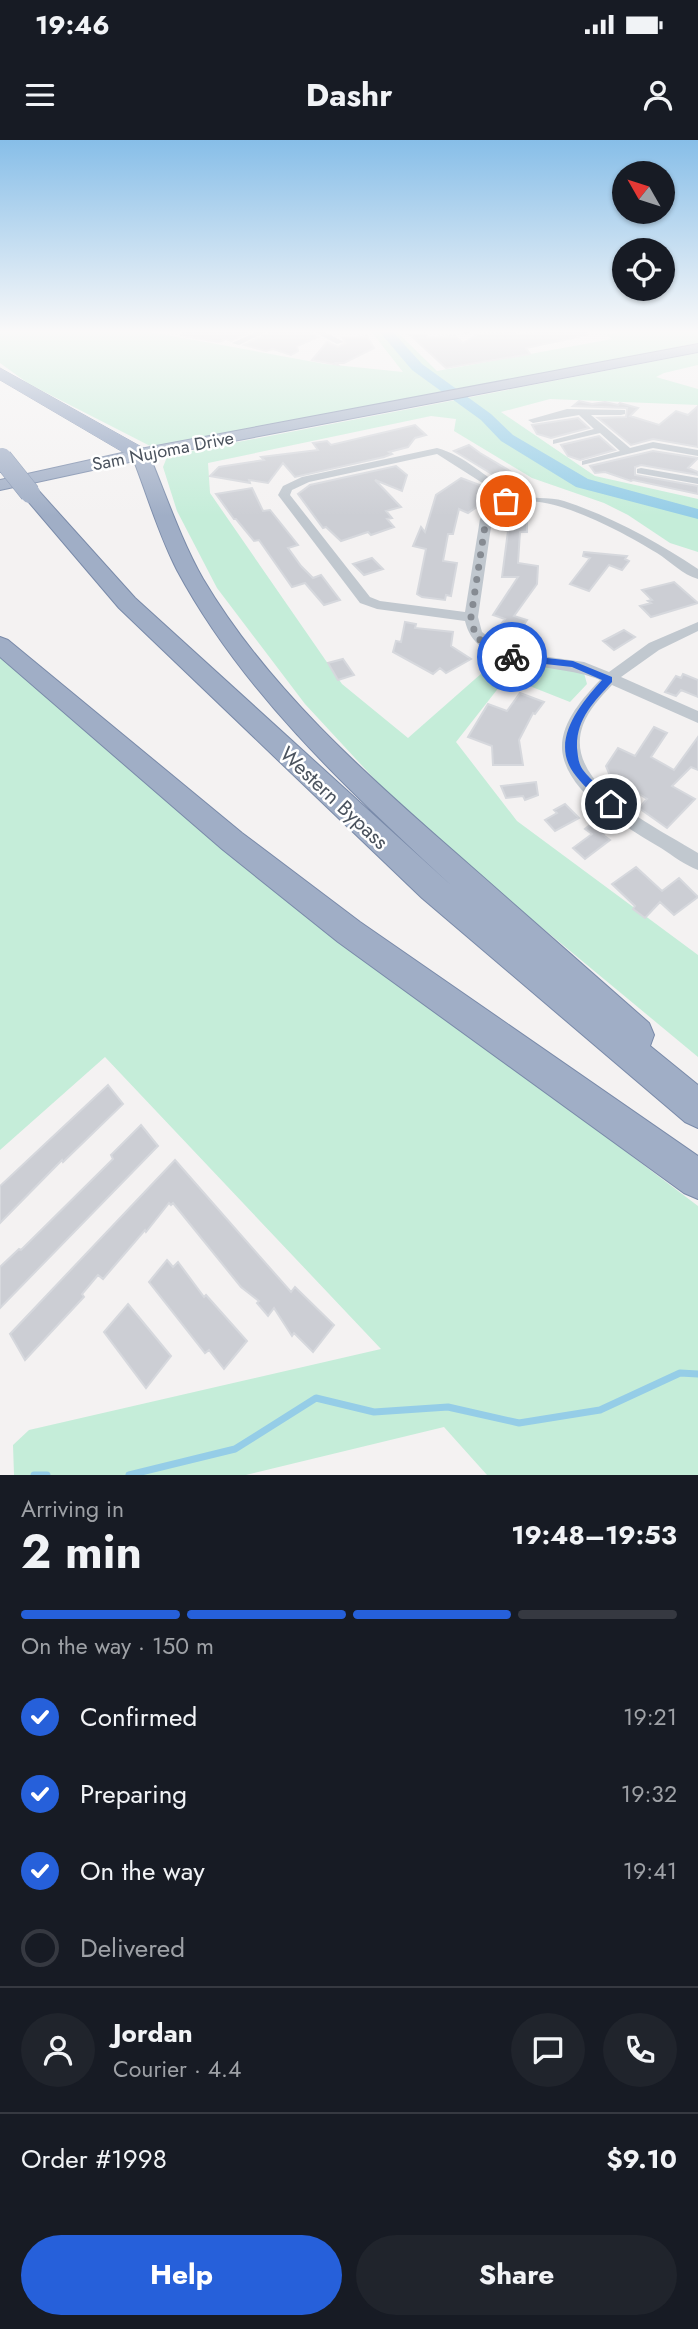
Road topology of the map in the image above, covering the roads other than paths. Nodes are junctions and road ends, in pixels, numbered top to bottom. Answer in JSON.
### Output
{"nodes":[{"id":1,"x":34,"y":392,"type":"edge"},
{"id":2,"x":468,"y":392,"type":"edge"},
{"id":3,"x":580,"y":411,"type":"junction"},
{"id":4,"x":621,"y":412,"type":"dead end"},
{"id":5,"x":533,"y":420,"type":"dead end"},
{"id":6,"x":601,"y":430,"type":"junction"},
{"id":7,"x":557,"y":442,"type":"dead end"},
{"id":8,"x":628,"y":452,"type":"junction"},
{"id":9,"x":698,"y":453,"type":"edge"},
{"id":10,"x":141,"y":454,"type":"junction"},
{"id":11,"x":0,"y":456,"type":"edge"},
{"id":12,"x":586,"y":463,"type":"dead end"},
{"id":13,"x":641,"y":471,"type":"dead end"},
{"id":14,"x":698,"y":481,"type":"edge"},
{"id":15,"x":0,"y":485,"type":"edge"},
{"id":16,"x":515,"y":498,"type":"junction"},
{"id":17,"x":698,"y":575,"type":"edge"},
{"id":18,"x":471,"y":617,"type":"junction"},
{"id":19,"x":698,"y":626,"type":"edge"},
{"id":20,"x":0,"y":645,"type":"edge"},
{"id":21,"x":609,"y":679,"type":"junction"},
{"id":22,"x":698,"y":717,"type":"edge"},
{"id":23,"x":698,"y":862,"type":"edge"},
{"id":24,"x":698,"y":1091,"type":"edge"},
{"id":25,"x":698,"y":1109,"type":"edge"},
{"id":26,"x":698,"y":1179,"type":"edge"}],
"edges":[{"from":1,"to":10,"type":"highway"},
{"from":2,"to":10,"type":"highway","name":"Sam Nujoma Drive"},
{"from":3,"to":4,"type":"street"},
{"from":3,"to":5,"type":"street"},
{"from":3,"to":6,"type":"street"},
{"from":6,"to":7,"type":"street"},
{"from":6,"to":8,"type":"street"},
{"from":8,"to":9,"type":"street"},
{"from":8,"to":12,"type":"street"},
{"from":10,"to":15,"type":"highway","name":"Sam Nujoma Drive"},
{"from":10,"to":24,"type":"highway"},
{"from":11,"to":25,"type":"highway","name":"Western Bypass","bridge":true},
{"from":13,"to":14,"type":"street"},
{"from":16,"to":17,"type":"street"},
{"from":16,"to":18,"type":"street"},
{"from":16,"to":18,"type":"street"},
{"from":18,"to":21,"type":"street"},
{"from":19,"to":21,"type":"street"},
{"from":20,"to":26,"type":"highway"},
{"from":21,"to":22,"type":"street"},
{"from":21,"to":23,"type":"street"}]}
